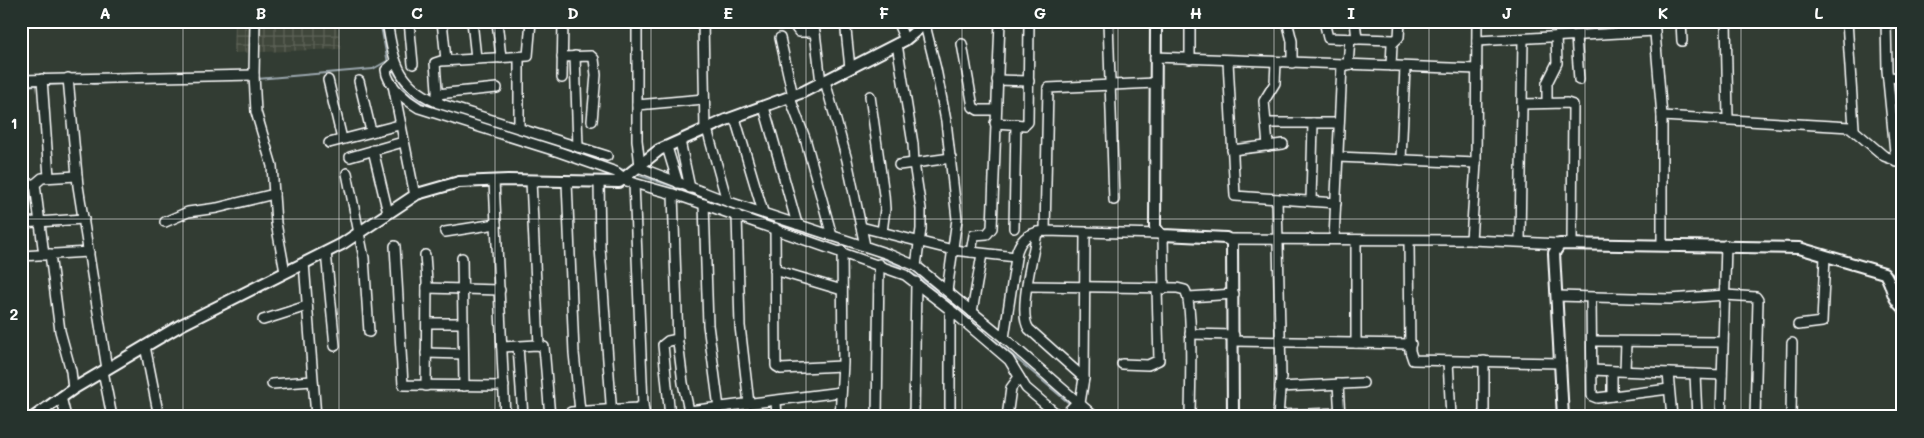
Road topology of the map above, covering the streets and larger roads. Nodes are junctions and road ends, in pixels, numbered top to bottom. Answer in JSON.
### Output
{"nodes":[{"id":1,"x":256,"y":21,"type":"edge"},
{"id":2,"x":387,"y":21,"type":"edge"},
{"id":3,"x":409,"y":21,"type":"edge"},
{"id":4,"x":442,"y":21,"type":"edge"},
{"id":5,"x":472,"y":21,"type":"edge"},
{"id":6,"x":497,"y":21,"type":"edge"},
{"id":7,"x":531,"y":21,"type":"edge"},
{"id":8,"x":563,"y":21,"type":"edge"},
{"id":9,"x":637,"y":21,"type":"edge"},
{"id":10,"x":702,"y":21,"type":"edge"},
{"id":11,"x":796,"y":21,"type":"edge"},
{"id":12,"x":845,"y":21,"type":"edge"},
{"id":13,"x":897,"y":21,"type":"edge"},
{"id":14,"x":1000,"y":21,"type":"edge"},
{"id":15,"x":1029,"y":21,"type":"edge"},
{"id":16,"x":1108,"y":21,"type":"edge"},
{"id":17,"x":1156,"y":21,"type":"edge"},
{"id":18,"x":1190,"y":21,"type":"edge"},
{"id":19,"x":1287,"y":21,"type":"edge"},
{"id":20,"x":1294,"y":21,"type":"edge"},
{"id":21,"x":1324,"y":21,"type":"edge"},
{"id":22,"x":1355,"y":21,"type":"edge"},
{"id":23,"x":1400,"y":21,"type":"edge"},
{"id":24,"x":1477,"y":21,"type":"edge"},
{"id":25,"x":1654,"y":21,"type":"edge"},
{"id":26,"x":1681,"y":21,"type":"edge"},
{"id":27,"x":1726,"y":21,"type":"edge"},
{"id":28,"x":1847,"y":21,"type":"edge"},
{"id":29,"x":1886,"y":21,"type":"edge"},
{"id":30,"x":927,"y":23,"type":"edge"},
{"id":31,"x":1655,"y":31,"type":"junction"},
{"id":32,"x":1576,"y":36,"type":"junction"},
{"id":33,"x":1556,"y":37,"type":"junction"},
{"id":34,"x":780,"y":38,"type":"dead end"},
{"id":35,"x":1353,"y":39,"type":"junction"},
{"id":36,"x":1523,"y":39,"type":"junction"},
{"id":37,"x":1394,"y":40,"type":"junction"},
{"id":38,"x":1292,"y":41,"type":"junction"},
{"id":39,"x":1477,"y":41,"type":"junction"},
{"id":40,"x":1682,"y":41,"type":"dead end"},
{"id":41,"x":901,"y":42,"type":"junction"},
{"id":42,"x":962,"y":44,"type":"dead end"},
{"id":43,"x":575,"y":56,"type":"junction"},
{"id":44,"x":519,"y":57,"type":"junction"},
{"id":45,"x":562,"y":57,"type":"junction"},
{"id":46,"x":1155,"y":57,"type":"junction"},
{"id":47,"x":476,"y":58,"type":"junction"},
{"id":48,"x":501,"y":58,"type":"junction"},
{"id":49,"x":1190,"y":59,"type":"junction"},
{"id":50,"x":446,"y":60,"type":"junction"},
{"id":51,"x":1228,"y":62,"type":"junction"},
{"id":52,"x":1276,"y":62,"type":"junction"},
{"id":53,"x":1292,"y":62,"type":"junction"},
{"id":54,"x":413,"y":64,"type":"dead end"},
{"id":55,"x":392,"y":65,"type":"junction"},
{"id":56,"x":1345,"y":65,"type":"junction"},
{"id":57,"x":1392,"y":66,"type":"junction"},
{"id":58,"x":1405,"y":67,"type":"junction"},
{"id":59,"x":850,"y":68,"type":"junction"},
{"id":60,"x":1477,"y":69,"type":"junction"},
{"id":61,"x":254,"y":74,"type":"junction"},
{"id":62,"x":1888,"y":77,"type":"junction"},
{"id":63,"x":68,"y":78,"type":"junction"},
{"id":64,"x":562,"y":78,"type":"dead end"},
{"id":65,"x":1903,"y":78,"type":"edge"},
{"id":66,"x":42,"y":79,"type":"junction"},
{"id":67,"x":21,"y":80,"type":"edge"},
{"id":68,"x":328,"y":80,"type":"dead end"},
{"id":69,"x":359,"y":80,"type":"dead end"},
{"id":70,"x":997,"y":80,"type":"junction"},
{"id":71,"x":1579,"y":80,"type":"dead end"},
{"id":72,"x":1029,"y":81,"type":"junction"},
{"id":73,"x":823,"y":82,"type":"junction"},
{"id":74,"x":1155,"y":84,"type":"junction"},
{"id":75,"x":393,"y":85,"type":"junction"},
{"id":76,"x":1108,"y":85,"type":"junction"},
{"id":77,"x":497,"y":88,"type":"dead end"},
{"id":78,"x":458,"y":92,"type":"junction"},
{"id":79,"x":870,"y":96,"type":"dead end"},
{"id":80,"x":792,"y":97,"type":"junction"},
{"id":81,"x":438,"y":99,"type":"junction"},
{"id":82,"x":704,"y":99,"type":"junction"},
{"id":83,"x":1547,"y":103,"type":"junction"},
{"id":84,"x":1522,"y":104,"type":"junction"},
{"id":85,"x":637,"y":105,"type":"junction"},
{"id":86,"x":764,"y":107,"type":"junction"},
{"id":87,"x":459,"y":109,"type":"junction"},
{"id":88,"x":996,"y":110,"type":"junction"},
{"id":89,"x":1662,"y":116,"type":"junction"},
{"id":90,"x":734,"y":118,"type":"junction"},
{"id":91,"x":1728,"y":119,"type":"junction"},
{"id":92,"x":592,"y":121,"type":"dead end"},
{"id":93,"x":995,"y":123,"type":"junction"},
{"id":94,"x":1266,"y":123,"type":"junction"},
{"id":95,"x":1314,"y":123,"type":"junction"},
{"id":96,"x":1016,"y":124,"type":"junction"},
{"id":97,"x":1339,"y":124,"type":"junction"},
{"id":98,"x":399,"y":125,"type":"junction"},
{"id":99,"x":519,"y":127,"type":"junction"},
{"id":100,"x":1854,"y":128,"type":"junction"},
{"id":101,"x":706,"y":130,"type":"junction"},
{"id":102,"x":371,"y":131,"type":"junction"},
{"id":103,"x":342,"y":140,"type":"junction"},
{"id":104,"x":680,"y":141,"type":"junction"},
{"id":105,"x":403,"y":142,"type":"junction"},
{"id":106,"x":329,"y":143,"type":"dead end"},
{"id":107,"x":1283,"y":144,"type":"dead end"},
{"id":108,"x":1268,"y":146,"type":"junction"},
{"id":109,"x":578,"y":147,"type":"junction"},
{"id":110,"x":667,"y":147,"type":"junction"},
{"id":111,"x":373,"y":150,"type":"junction"},
{"id":112,"x":1232,"y":150,"type":"junction"},
{"id":113,"x":607,"y":156,"type":"dead end"},
{"id":114,"x":350,"y":157,"type":"dead end"},
{"id":115,"x":951,"y":158,"type":"junction"},
{"id":116,"x":1338,"y":158,"type":"junction"},
{"id":117,"x":1401,"y":160,"type":"junction"},
{"id":118,"x":1900,"y":162,"type":"edge"},
{"id":119,"x":914,"y":163,"type":"junction"},
{"id":120,"x":1476,"y":163,"type":"junction"},
{"id":121,"x":899,"y":165,"type":"dead end"},
{"id":122,"x":638,"y":167,"type":"junction"},
{"id":123,"x":347,"y":173,"type":"dead end"},
{"id":124,"x":77,"y":176,"type":"junction"},
{"id":125,"x":49,"y":177,"type":"junction"},
{"id":126,"x":627,"y":180,"type":"junction"},
{"id":127,"x":494,"y":181,"type":"junction"},
{"id":128,"x":531,"y":181,"type":"junction"},
{"id":129,"x":567,"y":182,"type":"junction"},
{"id":130,"x":599,"y":182,"type":"junction"},
{"id":131,"x":678,"y":183,"type":"junction"},
{"id":132,"x":35,"y":184,"type":"junction"},
{"id":133,"x":21,"y":185,"type":"edge"},
{"id":134,"x":690,"y":188,"type":"junction"},
{"id":135,"x":274,"y":194,"type":"junction"},
{"id":136,"x":674,"y":194,"type":"junction"},
{"id":137,"x":415,"y":196,"type":"junction"},
{"id":138,"x":1277,"y":199,"type":"junction"},
{"id":139,"x":1114,"y":200,"type":"dead end"},
{"id":140,"x":727,"y":201,"type":"junction"},
{"id":141,"x":1311,"y":201,"type":"junction"},
{"id":142,"x":1336,"y":203,"type":"junction"},
{"id":143,"x":704,"y":204,"type":"junction"},
{"id":144,"x":763,"y":212,"type":"junction"},
{"id":145,"x":388,"y":213,"type":"junction"},
{"id":146,"x":737,"y":215,"type":"junction"},
{"id":147,"x":84,"y":219,"type":"junction"},
{"id":148,"x":21,"y":222,"type":"edge"},
{"id":149,"x":40,"y":222,"type":"junction"},
{"id":150,"x":165,"y":222,"type":"dead end"},
{"id":151,"x":496,"y":224,"type":"junction"},
{"id":152,"x":797,"y":224,"type":"junction"},
{"id":153,"x":861,"y":227,"type":"junction"},
{"id":154,"x":775,"y":228,"type":"junction"},
{"id":155,"x":1014,"y":228,"type":"dead end"},
{"id":156,"x":446,"y":232,"type":"dead end"},
{"id":157,"x":882,"y":232,"type":"junction"},
{"id":158,"x":1041,"y":232,"type":"junction"},
{"id":159,"x":359,"y":233,"type":"junction"},
{"id":160,"x":1085,"y":233,"type":"junction"},
{"id":161,"x":1161,"y":234,"type":"junction"},
{"id":162,"x":832,"y":236,"type":"junction"},
{"id":163,"x":1230,"y":239,"type":"junction"},
{"id":164,"x":1334,"y":239,"type":"junction"},
{"id":165,"x":1277,"y":240,"type":"junction"},
{"id":166,"x":1356,"y":240,"type":"junction"},
{"id":167,"x":1409,"y":240,"type":"junction"},
{"id":168,"x":1471,"y":240,"type":"junction"},
{"id":169,"x":1520,"y":241,"type":"junction"},
{"id":170,"x":919,"y":242,"type":"junction"},
{"id":171,"x":1572,"y":243,"type":"junction"},
{"id":172,"x":1560,"y":244,"type":"junction"},
{"id":173,"x":1662,"y":245,"type":"junction"},
{"id":174,"x":1726,"y":245,"type":"junction"},
{"id":175,"x":395,"y":246,"type":"dead end"},
{"id":176,"x":865,"y":246,"type":"junction"},
{"id":177,"x":953,"y":250,"type":"junction"},
{"id":178,"x":842,"y":251,"type":"junction"},
{"id":179,"x":89,"y":252,"type":"junction"},
{"id":180,"x":326,"y":252,"type":"junction"},
{"id":181,"x":971,"y":252,"type":"junction"},
{"id":182,"x":982,"y":254,"type":"junction"},
{"id":183,"x":47,"y":255,"type":"junction"},
{"id":184,"x":425,"y":255,"type":"dead end"},
{"id":185,"x":21,"y":256,"type":"edge"},
{"id":186,"x":1825,"y":256,"type":"junction"},
{"id":187,"x":1016,"y":257,"type":"junction"},
{"id":188,"x":462,"y":258,"type":"dead end"},
{"id":189,"x":304,"y":262,"type":"junction"},
{"id":190,"x":879,"y":264,"type":"junction"},
{"id":191,"x":916,"y":266,"type":"junction"},
{"id":192,"x":775,"y":270,"type":"junction"},
{"id":193,"x":284,"y":272,"type":"junction"},
{"id":194,"x":916,"y":282,"type":"junction"},
{"id":195,"x":1028,"y":286,"type":"junction"},
{"id":196,"x":427,"y":288,"type":"junction"},
{"id":197,"x":1085,"y":288,"type":"junction"},
{"id":198,"x":1160,"y":289,"type":"junction"},
{"id":199,"x":462,"y":290,"type":"junction"},
{"id":200,"x":500,"y":290,"type":"junction"},
{"id":201,"x":842,"y":290,"type":"junction"},
{"id":202,"x":947,"y":291,"type":"junction"},
{"id":203,"x":1234,"y":294,"type":"junction"},
{"id":204,"x":1725,"y":295,"type":"junction"},
{"id":205,"x":1557,"y":296,"type":"junction"},
{"id":206,"x":1189,"y":297,"type":"junction"},
{"id":207,"x":1590,"y":298,"type":"junction"},
{"id":208,"x":308,"y":306,"type":"junction"},
{"id":209,"x":1903,"y":308,"type":"edge"},
{"id":210,"x":950,"y":309,"type":"junction"},
{"id":211,"x":972,"y":312,"type":"junction"},
{"id":212,"x":262,"y":320,"type":"dead end"},
{"id":213,"x":427,"y":323,"type":"junction"},
{"id":214,"x":463,"y":323,"type":"junction"},
{"id":215,"x":1798,"y":325,"type":"dead end"},
{"id":216,"x":369,"y":332,"type":"dead end"},
{"id":217,"x":1190,"y":334,"type":"junction"},
{"id":218,"x":1004,"y":338,"type":"junction"},
{"id":219,"x":1234,"y":338,"type":"junction"},
{"id":220,"x":678,"y":339,"type":"junction"},
{"id":221,"x":1280,"y":341,"type":"junction"},
{"id":222,"x":1592,"y":342,"type":"junction"},
{"id":223,"x":1626,"y":342,"type":"junction"},
{"id":224,"x":1723,"y":342,"type":"junction"},
{"id":225,"x":1356,"y":343,"type":"junction"},
{"id":226,"x":1792,"y":343,"type":"dead end"},
{"id":227,"x":1411,"y":344,"type":"junction"},
{"id":228,"x":539,"y":345,"type":"junction"},
{"id":229,"x":145,"y":346,"type":"junction"},
{"id":230,"x":335,"y":346,"type":"dead end"},
{"id":231,"x":518,"y":346,"type":"junction"},
{"id":232,"x":502,"y":347,"type":"junction"},
{"id":233,"x":426,"y":353,"type":"junction"},
{"id":234,"x":464,"y":354,"type":"junction"},
{"id":235,"x":1448,"y":361,"type":"junction"},
{"id":236,"x":1484,"y":361,"type":"junction"},
{"id":237,"x":1560,"y":363,"type":"junction"},
{"id":238,"x":1122,"y":364,"type":"dead end"},
{"id":239,"x":842,"y":366,"type":"junction"},
{"id":240,"x":105,"y":370,"type":"junction"},
{"id":241,"x":1591,"y":370,"type":"junction"},
{"id":242,"x":1612,"y":371,"type":"junction"},
{"id":243,"x":1625,"y":371,"type":"junction"},
{"id":244,"x":1668,"y":373,"type":"junction"},
{"id":245,"x":1695,"y":374,"type":"junction"},
{"id":246,"x":1722,"y":375,"type":"junction"},
{"id":247,"x":1019,"y":377,"type":"junction"},
{"id":248,"x":1084,"y":378,"type":"junction"},
{"id":249,"x":312,"y":381,"type":"junction"},
{"id":250,"x":1363,"y":383,"type":"dead end"},
{"id":251,"x":272,"y":384,"type":"dead end"},
{"id":252,"x":1338,"y":384,"type":"junction"},
{"id":253,"x":426,"y":386,"type":"junction"},
{"id":254,"x":464,"y":386,"type":"junction"},
{"id":255,"x":504,"y":386,"type":"junction"},
{"id":256,"x":1280,"y":387,"type":"junction"},
{"id":257,"x":73,"y":389,"type":"junction"},
{"id":258,"x":1669,"y":389,"type":"junction"},
{"id":259,"x":841,"y":392,"type":"junction"},
{"id":260,"x":1612,"y":396,"type":"junction"},
{"id":261,"x":61,"y":397,"type":"junction"},
{"id":262,"x":776,"y":402,"type":"junction"},
{"id":263,"x":749,"y":404,"type":"junction"},
{"id":264,"x":643,"y":405,"type":"junction"},
{"id":265,"x":718,"y":408,"type":"junction"},
{"id":266,"x":1071,"y":408,"type":"edge"},
{"id":267,"x":580,"y":411,"type":"junction"},
{"id":268,"x":612,"y":413,"type":"edge"},
{"id":269,"x":1340,"y":415,"type":"edge"},
{"id":270,"x":1278,"y":416,"type":"edge"},
{"id":271,"x":35,"y":417,"type":"edge"},
{"id":272,"x":66,"y":417,"type":"edge"},
{"id":273,"x":112,"y":417,"type":"edge"},
{"id":274,"x":159,"y":417,"type":"edge"},
{"id":275,"x":316,"y":417,"type":"edge"},
{"id":276,"x":505,"y":417,"type":"edge"},
{"id":277,"x":524,"y":417,"type":"edge"},
{"id":278,"x":550,"y":417,"type":"edge"},
{"id":279,"x":563,"y":417,"type":"edge"},
{"id":280,"x":645,"y":417,"type":"edge"},
{"id":281,"x":670,"y":417,"type":"edge"},
{"id":282,"x":777,"y":417,"type":"edge"},
{"id":283,"x":840,"y":417,"type":"edge"},
{"id":284,"x":878,"y":417,"type":"edge"},
{"id":285,"x":914,"y":417,"type":"edge"},
{"id":286,"x":950,"y":417,"type":"edge"},
{"id":287,"x":1007,"y":417,"type":"edge"},
{"id":288,"x":1095,"y":417,"type":"edge"},
{"id":289,"x":1190,"y":417,"type":"edge"},
{"id":290,"x":1234,"y":417,"type":"edge"},
{"id":291,"x":1451,"y":417,"type":"edge"},
{"id":292,"x":1484,"y":417,"type":"edge"},
{"id":293,"x":1563,"y":417,"type":"edge"},
{"id":294,"x":1672,"y":417,"type":"edge"},
{"id":295,"x":1697,"y":417,"type":"edge"},
{"id":296,"x":1721,"y":417,"type":"edge"},
{"id":297,"x":1755,"y":417,"type":"edge"},
{"id":298,"x":1791,"y":417,"type":"edge"}],
"edges":[{"from":1,"to":61,"type":"street"},
{"from":2,"to":55,"type":"street"},
{"from":3,"to":54,"type":"street"},
{"from":4,"to":50,"type":"street"},
{"from":5,"to":47,"type":"street"},
{"from":6,"to":48,"type":"street"},
{"from":7,"to":44,"type":"street"},
{"from":8,"to":45,"type":"street"},
{"from":9,"to":85,"type":"street"},
{"from":10,"to":82,"type":"street"},
{"from":11,"to":73,"type":"street"},
{"from":12,"to":59,"type":"street"},
{"from":13,"to":41,"type":"street"},
{"from":14,"to":70,"type":"street"},
{"from":15,"to":72,"type":"street"},
{"from":16,"to":76,"type":"street"},
{"from":17,"to":46,"type":"street"},
{"from":18,"to":49,"type":"street"},
{"from":19,"to":38,"type":"street"},
{"from":20,"to":38,"type":"street"},
{"from":21,"to":35,"type":"street"},
{"from":22,"to":35,"type":"street"},
{"from":23,"to":37,"type":"street"},
{"from":24,"to":39,"type":"street"},
{"from":25,"to":31,"type":"street"},
{"from":26,"to":40,"type":"street"},
{"from":27,"to":91,"type":"street"},
{"from":28,"to":100,"type":"street"},
{"from":29,"to":62,"type":"street"},
{"from":30,"to":41,"type":"street"},
{"from":30,"to":115,"type":"street"},
{"from":31,"to":32,"type":"street"},
{"from":31,"to":89,"type":"street"},
{"from":32,"to":33,"type":"street"},
{"from":32,"to":71,"type":"street"},
{"from":33,"to":36,"type":"street"},
{"from":33,"to":83,"type":"street"},
{"from":34,"to":80,"type":"street"},
{"from":35,"to":37,"type":"street"},
{"from":35,"to":56,"type":"street"},
{"from":36,"to":39,"type":"street"},
{"from":36,"to":84,"type":"street"},
{"from":37,"to":57,"type":"street"},
{"from":38,"to":53,"type":"street"},
{"from":39,"to":60,"type":"street"},
{"from":41,"to":59,"type":"street"},
{"from":41,"to":119,"type":"street"},
{"from":42,"to":88,"type":"street"},
{"from":43,"to":45,"type":"street"},
{"from":43,"to":92,"type":"street"},
{"from":43,"to":109,"type":"street"},
{"from":44,"to":48,"type":"street"},
{"from":44,"to":99,"type":"street"},
{"from":45,"to":64,"type":"street"},
{"from":46,"to":49,"type":"street"},
{"from":46,"to":74,"type":"street"},
{"from":47,"to":48,"type":"street"},
{"from":47,"to":50,"type":"street"},
{"from":49,"to":51,"type":"street"},
{"from":50,"to":81,"type":"street"},
{"from":51,"to":52,"type":"street"},
{"from":51,"to":112,"type":"street"},
{"from":52,"to":53,"type":"street"},
{"from":52,"to":94,"type":"street"},
{"from":53,"to":56,"type":"street"},
{"from":55,"to":75,"type":"street"},
{"from":55,"to":81,"type":"street"},
{"from":56,"to":57,"type":"street"},
{"from":56,"to":97,"type":"street"},
{"from":57,"to":58,"type":"street"},
{"from":58,"to":60,"type":"street"},
{"from":58,"to":117,"type":"street"},
{"from":59,"to":73,"type":"street"},
{"from":60,"to":120,"type":"street"},
{"from":61,"to":63,"type":"street"},
{"from":61,"to":135,"type":"street"},
{"from":62,"to":65,"type":"street"},
{"from":62,"to":118,"type":"street"},
{"from":63,"to":66,"type":"street"},
{"from":63,"to":124,"type":"street"},
{"from":66,"to":67,"type":"street"},
{"from":66,"to":125,"type":"street"},
{"from":68,"to":103,"type":"street"},
{"from":69,"to":102,"type":"street"},
{"from":70,"to":72,"type":"street"},
{"from":70,"to":88,"type":"street"},
{"from":72,"to":96,"type":"street"},
{"from":73,"to":80,"type":"street"},
{"from":73,"to":153,"type":"street"},
{"from":74,"to":76,"type":"street"},
{"from":74,"to":161,"type":"street"},
{"from":75,"to":98,"type":"street"},
{"from":75,"to":126,"type":"street"},
{"from":76,"to":139,"type":"street"},
{"from":76,"to":158,"type":"street"},
{"from":77,"to":78,"type":"street"},
{"from":78,"to":81,"type":"street"},
{"from":78,"to":87,"type":"street"},
{"from":79,"to":157,"type":"street"},
{"from":80,"to":86,"type":"street"},
{"from":80,"to":162,"type":"street"},
{"from":81,"to":87,"type":"street"},
{"from":82,"to":85,"type":"street"},
{"from":82,"to":101,"type":"street"},
{"from":83,"to":84,"type":"street"},
{"from":83,"to":171,"type":"street"},
{"from":84,"to":169,"type":"street"},
{"from":85,"to":122,"type":"street"},
{"from":86,"to":90,"type":"street"},
{"from":86,"to":152,"type":"street"},
{"from":87,"to":99,"type":"street"},
{"from":88,"to":93,"type":"street"},
{"from":89,"to":91,"type":"street"},
{"from":89,"to":173,"type":"street"},
{"from":90,"to":101,"type":"street"},
{"from":90,"to":144,"type":"street"},
{"from":91,"to":100,"type":"street"},
{"from":93,"to":96,"type":"street"},
{"from":93,"to":181,"type":"street"},
{"from":94,"to":95,"type":"street"},
{"from":94,"to":108,"type":"street"},
{"from":95,"to":97,"type":"street"},
{"from":95,"to":141,"type":"street"},
{"from":96,"to":155,"type":"street"},
{"from":97,"to":116,"type":"street"},
{"from":98,"to":102,"type":"street"},
{"from":98,"to":105,"type":"street"},
{"from":99,"to":109,"type":"street"},
{"from":100,"to":118,"type":"street"},
{"from":101,"to":104,"type":"street"},
{"from":101,"to":140,"type":"street"},
{"from":102,"to":103,"type":"street"},
{"from":103,"to":106,"type":"street"},
{"from":104,"to":110,"type":"street"},
{"from":104,"to":134,"type":"street"},
{"from":105,"to":111,"type":"street"},
{"from":105,"to":137,"type":"street"},
{"from":107,"to":108,"type":"street"},
{"from":108,"to":112,"type":"street"},
{"from":109,"to":113,"type":"street"},
{"from":110,"to":122,"type":"street"},
{"from":110,"to":131,"type":"street"},
{"from":111,"to":114,"type":"street"},
{"from":111,"to":145,"type":"street"},
{"from":112,"to":138,"type":"street"},
{"from":115,"to":119,"type":"street"},
{"from":115,"to":177,"type":"street"},
{"from":116,"to":117,"type":"street"},
{"from":116,"to":142,"type":"street"},
{"from":117,"to":120,"type":"street"},
{"from":119,"to":121,"type":"street"},
{"from":119,"to":170,"type":"street"},
{"from":120,"to":168,"type":"street"},
{"from":122,"to":126,"type":"street"},
{"from":122,"to":131,"type":"street"},
{"from":123,"to":159,"type":"street"},
{"from":124,"to":125,"type":"street"},
{"from":124,"to":147,"type":"street"},
{"from":125,"to":132,"type":"street"},
{"from":126,"to":130,"type":"street"},
{"from":126,"to":136,"type":"street"},
{"from":126,"to":264,"type":"street"},
{"from":127,"to":128,"type":"street"},
{"from":127,"to":137,"type":"street"},
{"from":127,"to":151,"type":"street"},
{"from":128,"to":129,"type":"street"},
{"from":128,"to":228,"type":"street"},
{"from":129,"to":130,"type":"street"},
{"from":129,"to":267,"type":"street"},
{"from":130,"to":268,"type":"street"},
{"from":131,"to":134,"type":"street"},
{"from":132,"to":133,"type":"street"},
{"from":132,"to":149,"type":"street"},
{"from":134,"to":140,"type":"street"},
{"from":135,"to":150,"type":"street"},
{"from":135,"to":193,"type":"street"},
{"from":136,"to":143,"type":"street"},
{"from":136,"to":220,"type":"street"},
{"from":137,"to":145,"type":"street"},
{"from":138,"to":141,"type":"street"},
{"from":138,"to":165,"type":"street"},
{"from":140,"to":144,"type":"street"},
{"from":141,"to":142,"type":"street"},
{"from":142,"to":164,"type":"street"},
{"from":143,"to":146,"type":"street"},
{"from":143,"to":265,"type":"street"},
{"from":144,"to":152,"type":"street"},
{"from":145,"to":159,"type":"street"},
{"from":146,"to":154,"type":"street"},
{"from":146,"to":263,"type":"street"},
{"from":147,"to":149,"type":"street"},
{"from":147,"to":179,"type":"street"},
{"from":148,"to":149,"type":"street"},
{"from":149,"to":183,"type":"street"},
{"from":151,"to":156,"type":"street"},
{"from":151,"to":200,"type":"street"},
{"from":152,"to":162,"type":"street"},
{"from":153,"to":157,"type":"street"},
{"from":153,"to":176,"type":"street"},
{"from":154,"to":178,"type":"street"},
{"from":154,"to":192,"type":"street"},
{"from":157,"to":170,"type":"street"},
{"from":158,"to":160,"type":"street"},
{"from":158,"to":187,"type":"street"},
{"from":158,"to":195,"type":"street"},
{"from":159,"to":180,"type":"street"},
{"from":159,"to":216,"type":"street"},
{"from":160,"to":161,"type":"street"},
{"from":160,"to":197,"type":"street"},
{"from":161,"to":163,"type":"street"},
{"from":161,"to":198,"type":"street"},
{"from":162,"to":176,"type":"street"},
{"from":163,"to":165,"type":"street"},
{"from":163,"to":203,"type":"street"},
{"from":164,"to":165,"type":"street"},
{"from":164,"to":166,"type":"street"},
{"from":165,"to":221,"type":"street"},
{"from":166,"to":167,"type":"street"},
{"from":166,"to":225,"type":"street"},
{"from":167,"to":168,"type":"street"},
{"from":167,"to":227,"type":"street"},
{"from":168,"to":169,"type":"street"},
{"from":169,"to":172,"type":"street"},
{"from":170,"to":177,"type":"street"},
{"from":170,"to":191,"type":"street"},
{"from":171,"to":172,"type":"street"},
{"from":171,"to":173,"type":"street"},
{"from":172,"to":205,"type":"street"},
{"from":173,"to":174,"type":"street"},
{"from":174,"to":186,"type":"street"},
{"from":174,"to":204,"type":"street"},
{"from":175,"to":253,"type":"street"},
{"from":176,"to":191,"type":"street"},
{"from":177,"to":181,"type":"street"},
{"from":177,"to":202,"type":"street"},
{"from":178,"to":190,"type":"street"},
{"from":178,"to":201,"type":"street"},
{"from":179,"to":183,"type":"street"},
{"from":179,"to":240,"type":"street"},
{"from":180,"to":189,"type":"street"},
{"from":180,"to":230,"type":"street"},
{"from":181,"to":182,"type":"street"},
{"from":182,"to":187,"type":"street"},
{"from":182,"to":211,"type":"street"},
{"from":183,"to":185,"type":"street"},
{"from":183,"to":257,"type":"street"},
{"from":184,"to":196,"type":"street"},
{"from":186,"to":209,"type":"street"},
{"from":186,"to":215,"type":"street"},
{"from":187,"to":218,"type":"street"},
{"from":188,"to":199,"type":"street"},
{"from":189,"to":193,"type":"street"},
{"from":189,"to":208,"type":"street"},
{"from":190,"to":194,"type":"street"},
{"from":190,"to":284,"type":"street"},
{"from":191,"to":202,"type":"street"},
{"from":192,"to":201,"type":"street"},
{"from":192,"to":239,"type":"street"},
{"from":193,"to":229,"type":"street"},
{"from":194,"to":210,"type":"street"},
{"from":194,"to":285,"type":"street"},
{"from":195,"to":197,"type":"street"},
{"from":195,"to":248,"type":"street"},
{"from":196,"to":199,"type":"street"},
{"from":196,"to":213,"type":"street"},
{"from":197,"to":198,"type":"street"},
{"from":197,"to":248,"type":"street"},
{"from":198,"to":206,"type":"street"},
{"from":198,"to":238,"type":"street"},
{"from":199,"to":200,"type":"street"},
{"from":199,"to":214,"type":"street"},
{"from":200,"to":232,"type":"street"},
{"from":201,"to":239,"type":"street"},
{"from":202,"to":211,"type":"street"},
{"from":203,"to":206,"type":"street"},
{"from":203,"to":219,"type":"street"},
{"from":204,"to":207,"type":"street"},
{"from":204,"to":224,"type":"street"},
{"from":204,"to":297,"type":"street"},
{"from":205,"to":207,"type":"street"},
{"from":205,"to":237,"type":"street"},
{"from":206,"to":217,"type":"street"},
{"from":207,"to":222,"type":"street"},
{"from":208,"to":212,"type":"street"},
{"from":208,"to":249,"type":"street"},
{"from":210,"to":247,"type":"street"},
{"from":210,"to":286,"type":"street"},
{"from":211,"to":218,"type":"street"},
{"from":213,"to":214,"type":"street"},
{"from":213,"to":233,"type":"street"},
{"from":214,"to":234,"type":"street"},
{"from":217,"to":219,"type":"street"},
{"from":217,"to":289,"type":"street"},
{"from":218,"to":266,"type":"street"},
{"from":219,"to":221,"type":"street"},
{"from":219,"to":290,"type":"street"},
{"from":220,"to":265,"type":"street"},
{"from":220,"to":281,"type":"street"},
{"from":221,"to":225,"type":"street"},
{"from":221,"to":256,"type":"street"},
{"from":222,"to":223,"type":"street"},
{"from":222,"to":241,"type":"street"},
{"from":223,"to":224,"type":"street"},
{"from":223,"to":243,"type":"street"},
{"from":224,"to":246,"type":"street"},
{"from":225,"to":227,"type":"street"},
{"from":226,"to":298,"type":"street"},
{"from":227,"to":235,"type":"street"},
{"from":228,"to":231,"type":"street"},
{"from":228,"to":278,"type":"street"},
{"from":229,"to":240,"type":"street"},
{"from":229,"to":274,"type":"street"},
{"from":231,"to":232,"type":"street"},
{"from":231,"to":277,"type":"street"},
{"from":232,"to":255,"type":"street"},
{"from":233,"to":234,"type":"street"},
{"from":233,"to":253,"type":"street"},
{"from":234,"to":254,"type":"street"},
{"from":235,"to":236,"type":"street"},
{"from":235,"to":291,"type":"street"},
{"from":236,"to":237,"type":"street"},
{"from":236,"to":292,"type":"street"},
{"from":237,"to":293,"type":"street"},
{"from":239,"to":259,"type":"street"},
{"from":240,"to":257,"type":"street"},
{"from":240,"to":273,"type":"street"},
{"from":241,"to":242,"type":"street"},
{"from":241,"to":260,"type":"street"},
{"from":242,"to":243,"type":"street"},
{"from":242,"to":260,"type":"street"},
{"from":243,"to":244,"type":"street"},
{"from":244,"to":245,"type":"street"},
{"from":244,"to":258,"type":"street"},
{"from":245,"to":246,"type":"street"},
{"from":245,"to":295,"type":"street"},
{"from":246,"to":296,"type":"street"},
{"from":247,"to":266,"type":"street"},
{"from":247,"to":287,"type":"street"},
{"from":248,"to":266,"type":"street"},
{"from":249,"to":251,"type":"street"},
{"from":249,"to":275,"type":"street"},
{"from":250,"to":252,"type":"street"},
{"from":252,"to":256,"type":"street"},
{"from":252,"to":269,"type":"street"},
{"from":253,"to":254,"type":"street"},
{"from":254,"to":255,"type":"street"},
{"from":255,"to":276,"type":"street"},
{"from":256,"to":270,"type":"street"},
{"from":257,"to":261,"type":"street"},
{"from":258,"to":260,"type":"street"},
{"from":258,"to":294,"type":"street"},
{"from":259,"to":262,"type":"street"},
{"from":259,"to":283,"type":"street"},
{"from":261,"to":271,"type":"street"},
{"from":261,"to":272,"type":"street"},
{"from":262,"to":263,"type":"street"},
{"from":262,"to":282,"type":"street"},
{"from":263,"to":265,"type":"street"},
{"from":264,"to":268,"type":"street"},
{"from":264,"to":280,"type":"street"},
{"from":266,"to":288,"type":"street"},
{"from":267,"to":268,"type":"street"},
{"from":267,"to":279,"type":"street"},
{"from":269,"to":270,"type":"street"}]}
